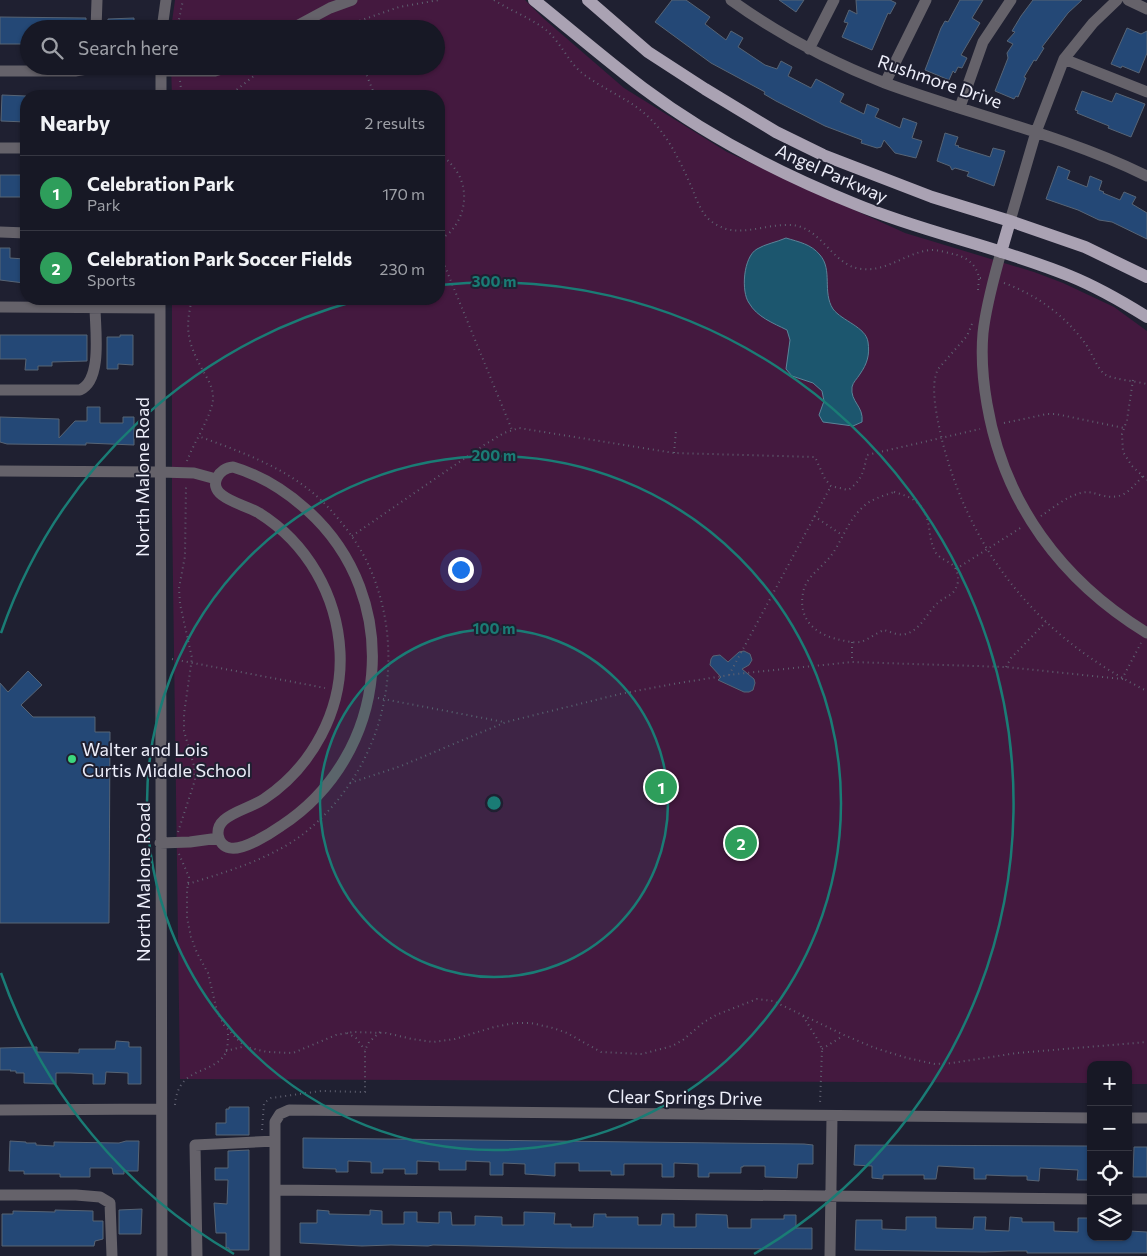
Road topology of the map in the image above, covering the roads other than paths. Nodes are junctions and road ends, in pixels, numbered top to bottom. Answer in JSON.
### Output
{"nodes":[{"id":1,"x":97,"y":0,"type":"edge"},
{"id":2,"x":166,"y":0,"type":"edge"},
{"id":3,"x":352,"y":0,"type":"edge"},
{"id":4,"x":534,"y":0,"type":"edge"},
{"id":5,"x":588,"y":0,"type":"edge"},
{"id":6,"x":834,"y":0,"type":"edge"},
{"id":7,"x":926,"y":0,"type":"edge"},
{"id":8,"x":1011,"y":0,"type":"edge"},
{"id":9,"x":1117,"y":0,"type":"edge"},
{"id":10,"x":1128,"y":0,"type":"edge"},
{"id":11,"x":735,"y":1,"type":"edge"},
{"id":12,"x":1147,"y":9,"type":"edge"},
{"id":13,"x":96,"y":20,"type":"edge"},
{"id":14,"x":163,"y":20,"type":"edge"},
{"id":15,"x":308,"y":20,"type":"edge"},
{"id":16,"x":809,"y":49,"type":"junction"},
{"id":17,"x":1064,"y":59,"type":"junction"},
{"id":18,"x":0,"y":71,"type":"edge"},
{"id":19,"x":20,"y":71,"type":"edge"},
{"id":20,"x":161,"y":75,"type":"edge"},
{"id":21,"x":885,"y":83,"type":"junction"},
{"id":22,"x":161,"y":90,"type":"edge"},
{"id":23,"x":1147,"y":92,"type":"edge"},
{"id":24,"x":960,"y":107,"type":"junction"},
{"id":25,"x":1036,"y":132,"type":"junction"},
{"id":26,"x":0,"y":148,"type":"edge"},
{"id":27,"x":20,"y":148,"type":"edge"},
{"id":28,"x":1147,"y":176,"type":"edge"},
{"id":29,"x":1010,"y":220,"type":"junction"},
{"id":30,"x":0,"y":232,"type":"edge"},
{"id":31,"x":20,"y":233,"type":"edge"},
{"id":32,"x":1002,"y":252,"type":"junction"},
{"id":33,"x":1147,"y":277,"type":"edge"},
{"id":34,"x":128,"y":305,"type":"edge"},
{"id":35,"x":160,"y":305,"type":"edge"},
{"id":36,"x":95,"y":307,"type":"junction"},
{"id":37,"x":0,"y":308,"type":"edge"},
{"id":38,"x":1147,"y":317,"type":"edge"},
{"id":39,"x":0,"y":390,"type":"edge"},
{"id":40,"x":0,"y":472,"type":"edge"},
{"id":41,"x":160,"y":472,"type":"junction"},
{"id":42,"x":216,"y":479,"type":"junction"},
{"id":43,"x":1147,"y":633,"type":"edge"},
{"id":44,"x":218,"y":838,"type":"junction"},
{"id":45,"x":160,"y":844,"type":"junction"},
{"id":46,"x":0,"y":1110,"type":"edge"},
{"id":47,"x":161,"y":1110,"type":"junction"},
{"id":48,"x":832,"y":1116,"type":"junction"},
{"id":49,"x":1087,"y":1118,"type":"edge"},
{"id":50,"x":1132,"y":1118,"type":"edge"},
{"id":51,"x":1147,"y":1118,"type":"edge"},
{"id":52,"x":275,"y":1141,"type":"junction"},
{"id":53,"x":275,"y":1190,"type":"junction"},
{"id":54,"x":0,"y":1195,"type":"edge"},
{"id":55,"x":831,"y":1196,"type":"junction"},
{"id":56,"x":1087,"y":1199,"type":"edge"},
{"id":57,"x":1132,"y":1199,"type":"edge"},
{"id":58,"x":1147,"y":1199,"type":"edge"},
{"id":59,"x":112,"y":1256,"type":"edge"},
{"id":60,"x":162,"y":1256,"type":"edge"},
{"id":61,"x":197,"y":1256,"type":"edge"},
{"id":62,"x":275,"y":1256,"type":"edge"},
{"id":63,"x":830,"y":1256,"type":"edge"}],
"edges":[{"from":1,"to":13,"type":"street"},
{"from":2,"to":14,"type":"street"},
{"from":3,"to":15,"type":"street"},
{"from":4,"to":32,"type":"main road","name":"Angel Parkway"},
{"from":5,"to":29,"type":"main road","name":"Angel Parkway"},
{"from":6,"to":16,"type":"street"},
{"from":7,"to":21,"type":"street"},
{"from":8,"to":24,"type":"street"},
{"from":9,"to":17,"type":"street"},
{"from":10,"to":12,"type":"street"},
{"from":11,"to":16,"type":"street","name":"Rushmore Drive"},
{"from":16,"to":21,"type":"street","name":"Rushmore Drive"},
{"from":17,"to":23,"type":"street"},
{"from":17,"to":25,"type":"street"},
{"from":18,"to":19,"type":"street"},
{"from":20,"to":22,"type":"street"},
{"from":21,"to":24,"type":"street","name":"Rushmore Drive"},
{"from":24,"to":25,"type":"street","name":"Rushmore Drive"},
{"from":25,"to":28,"type":"street","name":"Rushmore Drive"},
{"from":25,"to":29,"type":"street"},
{"from":26,"to":27,"type":"street"},
{"from":29,"to":32,"type":"main road"},
{"from":29,"to":33,"type":"main road","name":"Angel Parkway"},
{"from":30,"to":31,"type":"street"},
{"from":32,"to":38,"type":"main road","name":"Angel Parkway"},
{"from":32,"to":43,"type":"street"},
{"from":34,"to":36,"type":"street"},
{"from":35,"to":41,"type":"street","name":"North Malone Road"},
{"from":36,"to":37,"type":"street"},
{"from":36,"to":39,"type":"street"},
{"from":40,"to":41,"type":"street"},
{"from":41,"to":42,"type":"street"},
{"from":41,"to":45,"type":"street","name":"North Malone Road"},
{"from":42,"to":44,"type":"street"},
{"from":42,"to":44,"type":"street"},
{"from":44,"to":45,"type":"street"},
{"from":45,"to":47,"type":"street","name":"North Malone Road"},
{"from":46,"to":47,"type":"street"},
{"from":47,"to":60,"type":"street","name":"North Malone Road"},
{"from":48,"to":49,"type":"street","name":"Clear Springs Drive"},
{"from":48,"to":52,"type":"street","name":"Clear Springs Drive"},
{"from":48,"to":55,"type":"street"},
{"from":50,"to":51,"type":"street"},
{"from":52,"to":53,"type":"street"},
{"from":52,"to":61,"type":"street"},
{"from":53,"to":55,"type":"street"},
{"from":53,"to":62,"type":"street"},
{"from":54,"to":59,"type":"street"},
{"from":55,"to":56,"type":"street"},
{"from":55,"to":63,"type":"street"},
{"from":57,"to":58,"type":"street"}]}
